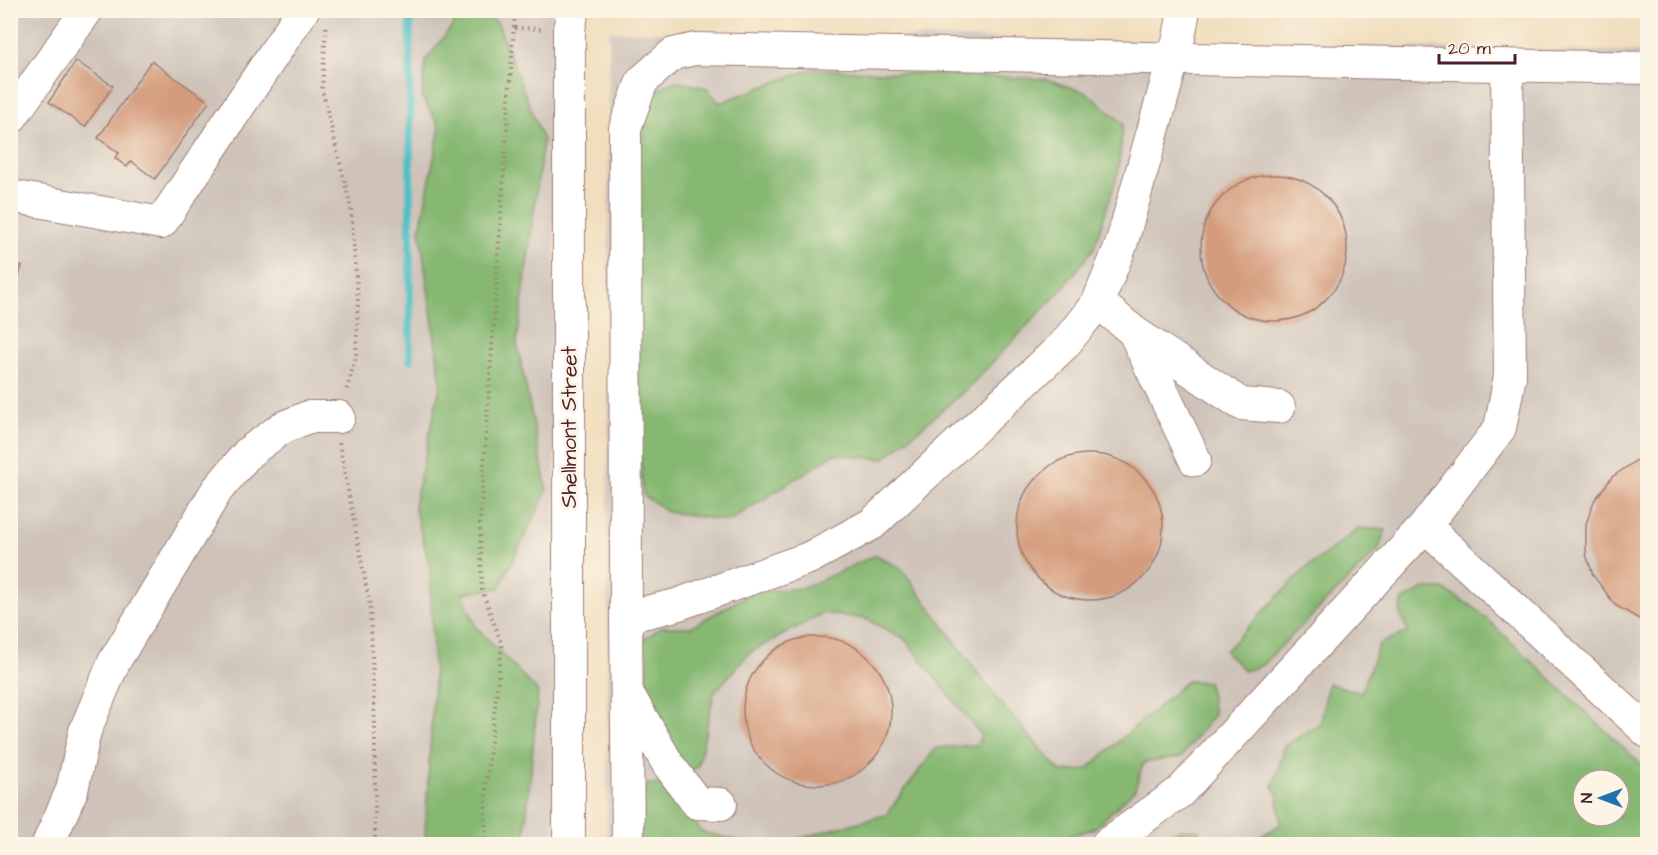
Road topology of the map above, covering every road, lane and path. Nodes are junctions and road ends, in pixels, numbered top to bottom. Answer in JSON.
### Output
{"nodes":[{"id":1,"x":87,"y":10,"type":"edge"},
{"id":2,"x":303,"y":10,"type":"edge"},
{"id":3,"x":515,"y":10,"type":"edge"},
{"id":4,"x":573,"y":10,"type":"edge"},
{"id":5,"x":1184,"y":10,"type":"edge"},
{"id":6,"x":515,"y":28,"type":"junction"},
{"id":7,"x":545,"y":29,"type":"dead end"},
{"id":8,"x":1173,"y":60,"type":"junction"},
{"id":9,"x":1507,"y":65,"type":"junction"},
{"id":10,"x":1647,"y":68,"type":"edge"},
{"id":11,"x":10,"y":119,"type":"edge"},
{"id":12,"x":10,"y":196,"type":"edge"},
{"id":13,"x":1098,"y":302,"type":"junction"},
{"id":14,"x":1134,"y":332,"type":"junction"},
{"id":15,"x":1279,"y":408,"type":"dead end"},
{"id":16,"x":339,"y":417,"type":"dead end"},
{"id":17,"x":1195,"y":460,"type":"dead end"},
{"id":18,"x":1425,"y":526,"type":"junction"},
{"id":19,"x":626,"y":617,"type":"junction"},
{"id":20,"x":627,"y":693,"type":"junction"},
{"id":21,"x":1647,"y":732,"type":"edge"},
{"id":22,"x":721,"y":804,"type":"dead end"},
{"id":23,"x":48,"y":844,"type":"edge"},
{"id":24,"x":485,"y":844,"type":"edge"},
{"id":25,"x":569,"y":844,"type":"edge"},
{"id":26,"x":628,"y":844,"type":"edge"},
{"id":27,"x":1107,"y":844,"type":"edge"}],
"edges":[{"from":1,"to":11,"type":"street"},
{"from":2,"to":12,"type":"street"},
{"from":3,"to":6,"type":"path"},
{"from":4,"to":25,"type":"street","name":"Shellmont Street"},
{"from":5,"to":8,"type":"street"},
{"from":6,"to":7,"type":"path"},
{"from":6,"to":24,"type":"path"},
{"from":8,"to":9,"type":"street"},
{"from":8,"to":13,"type":"street"},
{"from":8,"to":19,"type":"street"},
{"from":9,"to":10,"type":"street"},
{"from":9,"to":18,"type":"street"},
{"from":13,"to":14,"type":"street"},
{"from":13,"to":19,"type":"street"},
{"from":14,"to":15,"type":"street"},
{"from":14,"to":17,"type":"street"},
{"from":16,"to":23,"type":"street"},
{"from":18,"to":21,"type":"street"},
{"from":18,"to":27,"type":"street"},
{"from":19,"to":20,"type":"street"},
{"from":20,"to":22,"type":"street"},
{"from":20,"to":26,"type":"street"}]}
